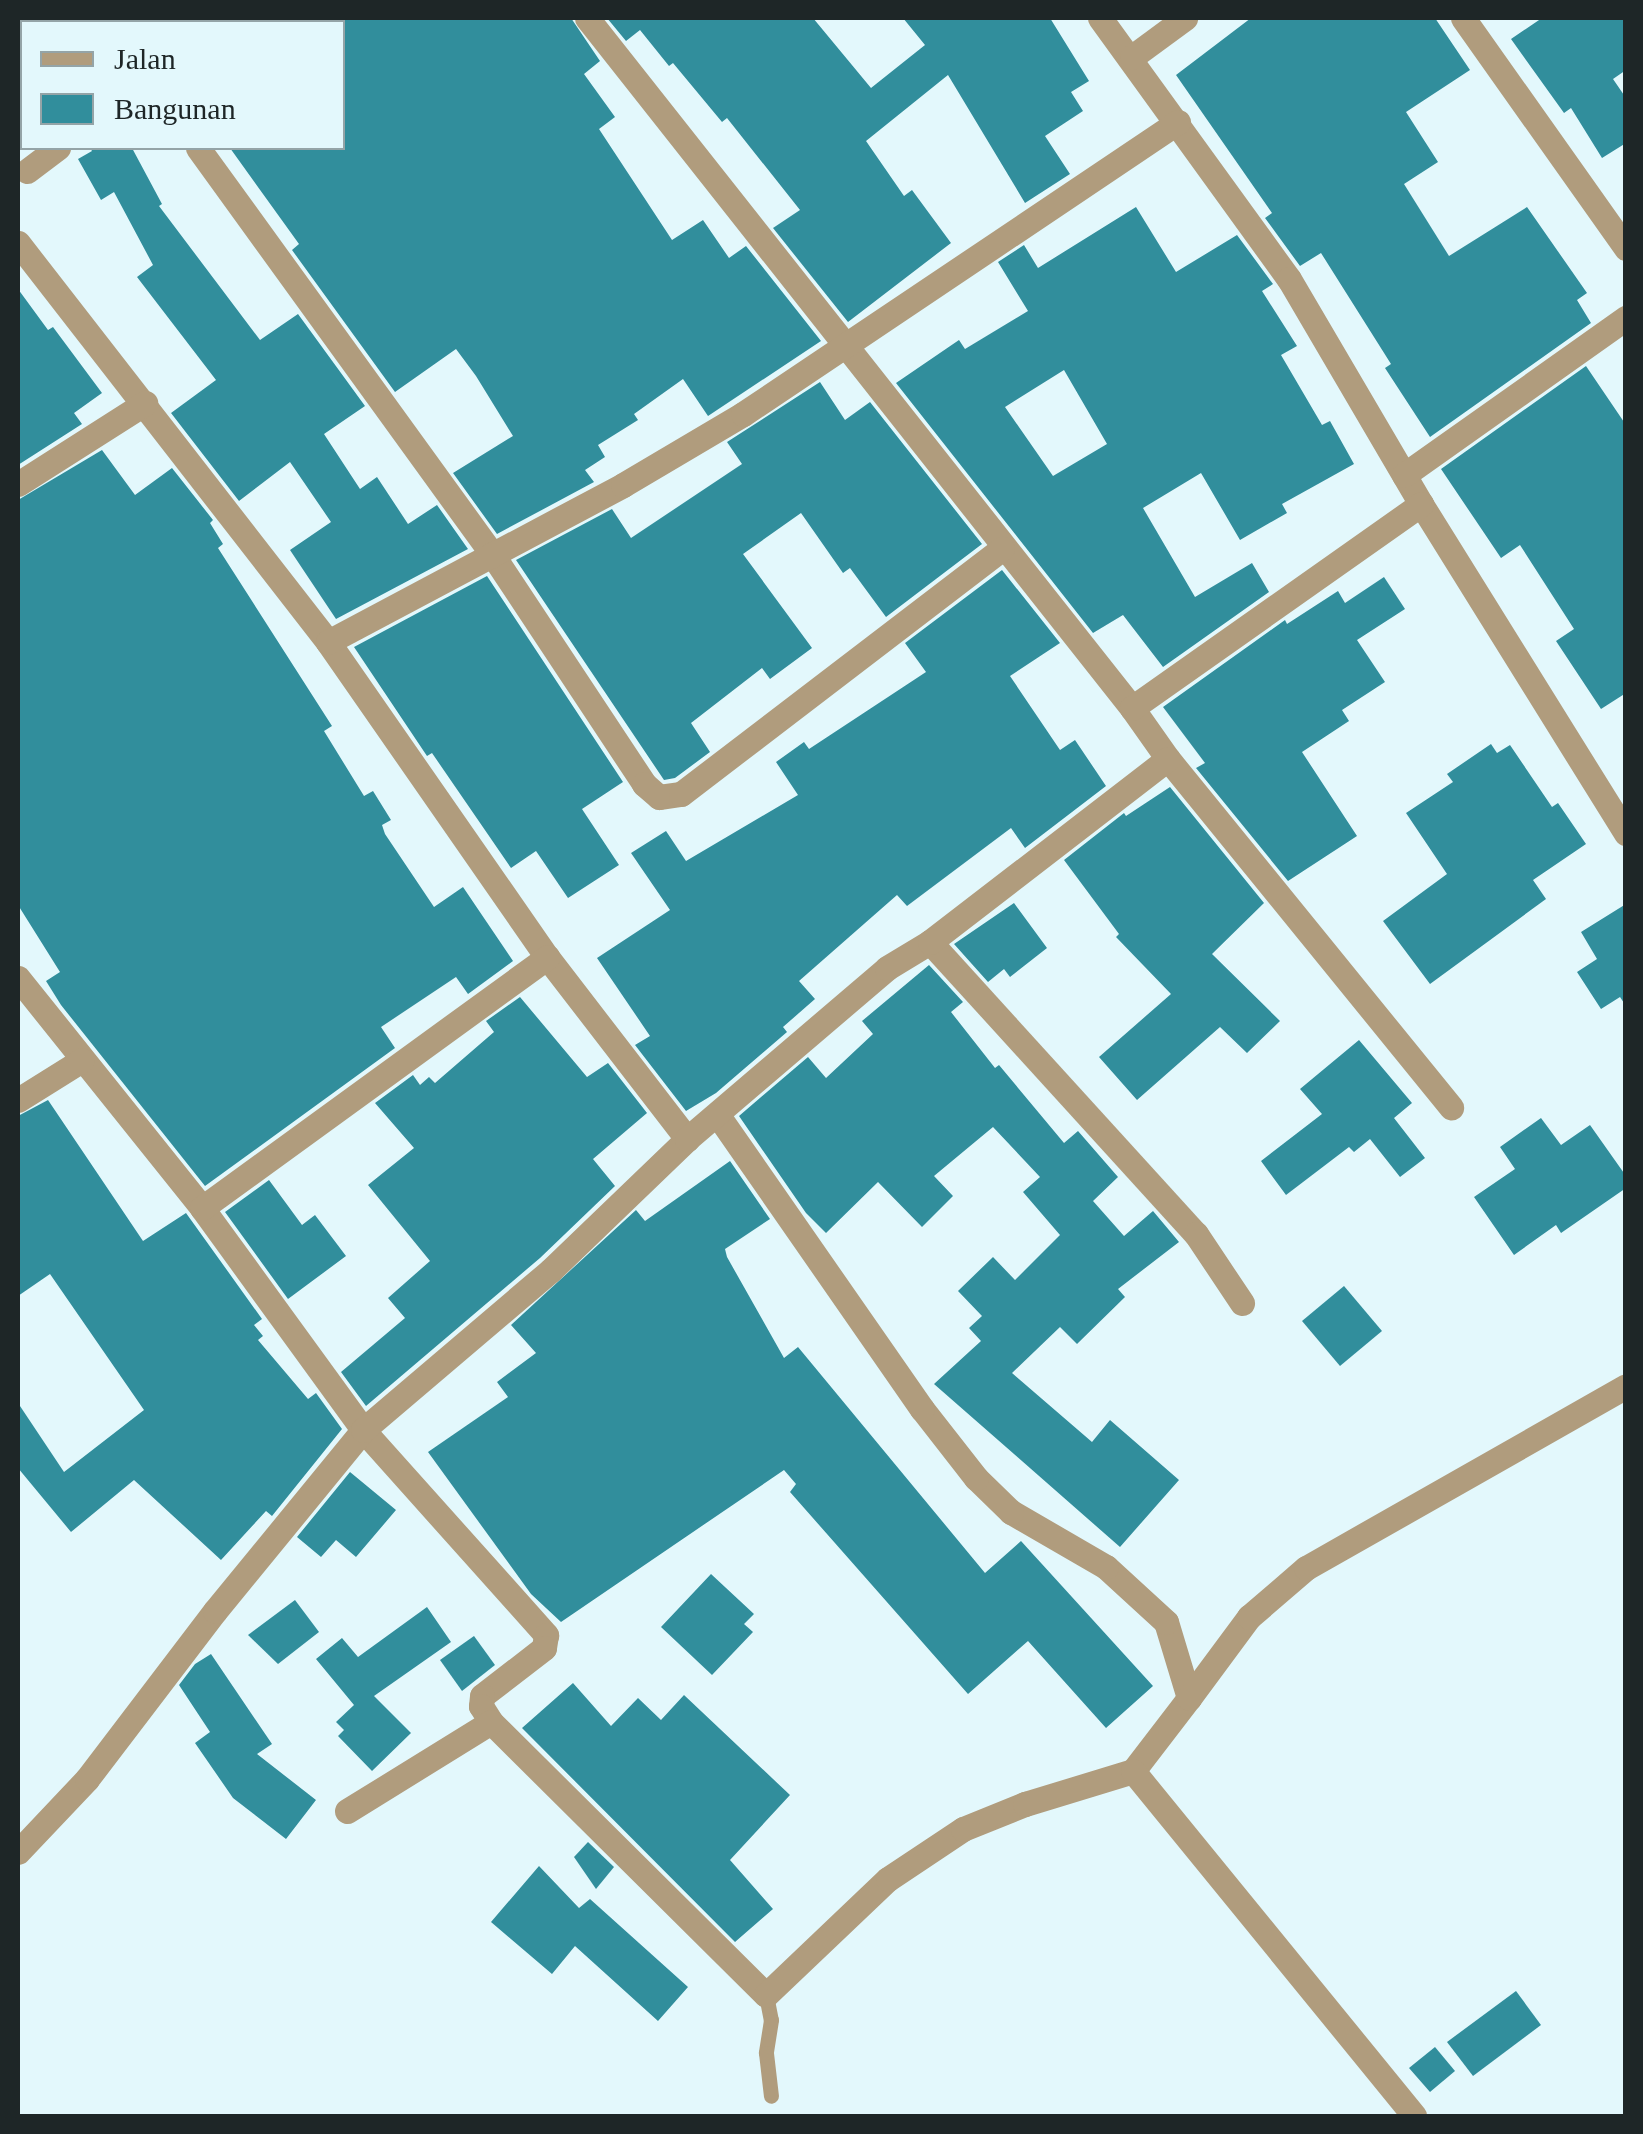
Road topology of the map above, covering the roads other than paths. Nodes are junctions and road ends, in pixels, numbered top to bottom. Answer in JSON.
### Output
{"nodes":[{"id":1,"x":586,"y":18,"type":"edge"},
{"id":2,"x":1100,"y":18,"type":"edge"},
{"id":3,"x":1185,"y":18,"type":"edge"},
{"id":4,"x":1463,"y":18,"type":"edge"},
{"id":5,"x":1132,"y":57,"type":"junction"},
{"id":6,"x":1178,"y":122,"type":"junction"},
{"id":7,"x":55,"y":150,"type":"edge"},
{"id":8,"x":199,"y":150,"type":"edge"},
{"id":9,"x":27,"y":172,"type":"dead end"},
{"id":10,"x":18,"y":243,"type":"edge"},
{"id":11,"x":1626,"y":248,"type":"edge"},
{"id":12,"x":1626,"y":318,"type":"edge"},
{"id":13,"x":846,"y":344,"type":"junction"},
{"id":14,"x":144,"y":403,"type":"junction"},
{"id":15,"x":1404,"y":475,"type":"junction"},
{"id":16,"x":18,"y":484,"type":"edge"},
{"id":17,"x":1422,"y":504,"type":"junction"},
{"id":18,"x":1002,"y":549,"type":"junction"},
{"id":19,"x":492,"y":554,"type":"junction"},
{"id":20,"x":328,"y":642,"type":"junction"},
{"id":21,"x":1132,"y":708,"type":"junction"},
{"id":22,"x":1168,"y":759,"type":"junction"},
{"id":23,"x":1626,"y":832,"type":"edge"},
{"id":24,"x":930,"y":942,"type":"junction"},
{"id":25,"x":547,"y":957,"type":"junction"},
{"id":26,"x":18,"y":978,"type":"edge"},
{"id":27,"x":82,"y":1060,"type":"junction"},
{"id":28,"x":18,"y":1100,"type":"edge"},
{"id":29,"x":1451,"y":1107,"type":"dead end"},
{"id":30,"x":718,"y":1115,"type":"junction"},
{"id":31,"x":686,"y":1139,"type":"junction"},
{"id":32,"x":202,"y":1208,"type":"junction"},
{"id":33,"x":1242,"y":1303,"type":"dead end"},
{"id":34,"x":1626,"y":1386,"type":"edge"},
{"id":35,"x":363,"y":1430,"type":"junction"},
{"id":36,"x":1189,"y":1698,"type":"junction"},
{"id":37,"x":491,"y":1722,"type":"junction"},
{"id":38,"x":1134,"y":1771,"type":"junction"},
{"id":39,"x":347,"y":1810,"type":"dead end"},
{"id":40,"x":18,"y":1852,"type":"edge"},
{"id":41,"x":766,"y":1995,"type":"junction"},
{"id":42,"x":770,"y":2096,"type":"dead end"},
{"id":43,"x":1414,"y":2116,"type":"edge"}],
"edges":[{"from":1,"to":13,"type":"street"},
{"from":2,"to":5,"type":"street"},
{"from":3,"to":5,"type":"street"},
{"from":4,"to":11,"type":"street"},
{"from":5,"to":6,"type":"street"},
{"from":6,"to":13,"type":"street"},
{"from":6,"to":15,"type":"street"},
{"from":7,"to":9,"type":"street"},
{"from":8,"to":19,"type":"street"},
{"from":10,"to":14,"type":"street"},
{"from":12,"to":15,"type":"street"},
{"from":13,"to":18,"type":"street"},
{"from":13,"to":19,"type":"street"},
{"from":14,"to":16,"type":"street"},
{"from":14,"to":20,"type":"street"},
{"from":15,"to":17,"type":"street"},
{"from":17,"to":21,"type":"street"},
{"from":17,"to":23,"type":"street"},
{"from":18,"to":19,"type":"street"},
{"from":18,"to":21,"type":"street"},
{"from":19,"to":20,"type":"street"},
{"from":20,"to":25,"type":"street"},
{"from":21,"to":22,"type":"street"},
{"from":22,"to":24,"type":"street"},
{"from":22,"to":29,"type":"street"},
{"from":24,"to":30,"type":"street"},
{"from":24,"to":33,"type":"street"},
{"from":25,"to":31,"type":"street"},
{"from":25,"to":32,"type":"street"},
{"from":26,"to":27,"type":"street"},
{"from":27,"to":28,"type":"street"},
{"from":27,"to":32,"type":"street"},
{"from":30,"to":31,"type":"street"},
{"from":30,"to":36,"type":"street"},
{"from":31,"to":35,"type":"street"},
{"from":32,"to":35,"type":"street"},
{"from":34,"to":36,"type":"street"},
{"from":35,"to":37,"type":"street"},
{"from":35,"to":40,"type":"street"},
{"from":36,"to":38,"type":"street"},
{"from":37,"to":39,"type":"street"},
{"from":37,"to":41,"type":"street"},
{"from":38,"to":41,"type":"street"},
{"from":38,"to":43,"type":"street"},
{"from":41,"to":42,"type":"lane"}]}
